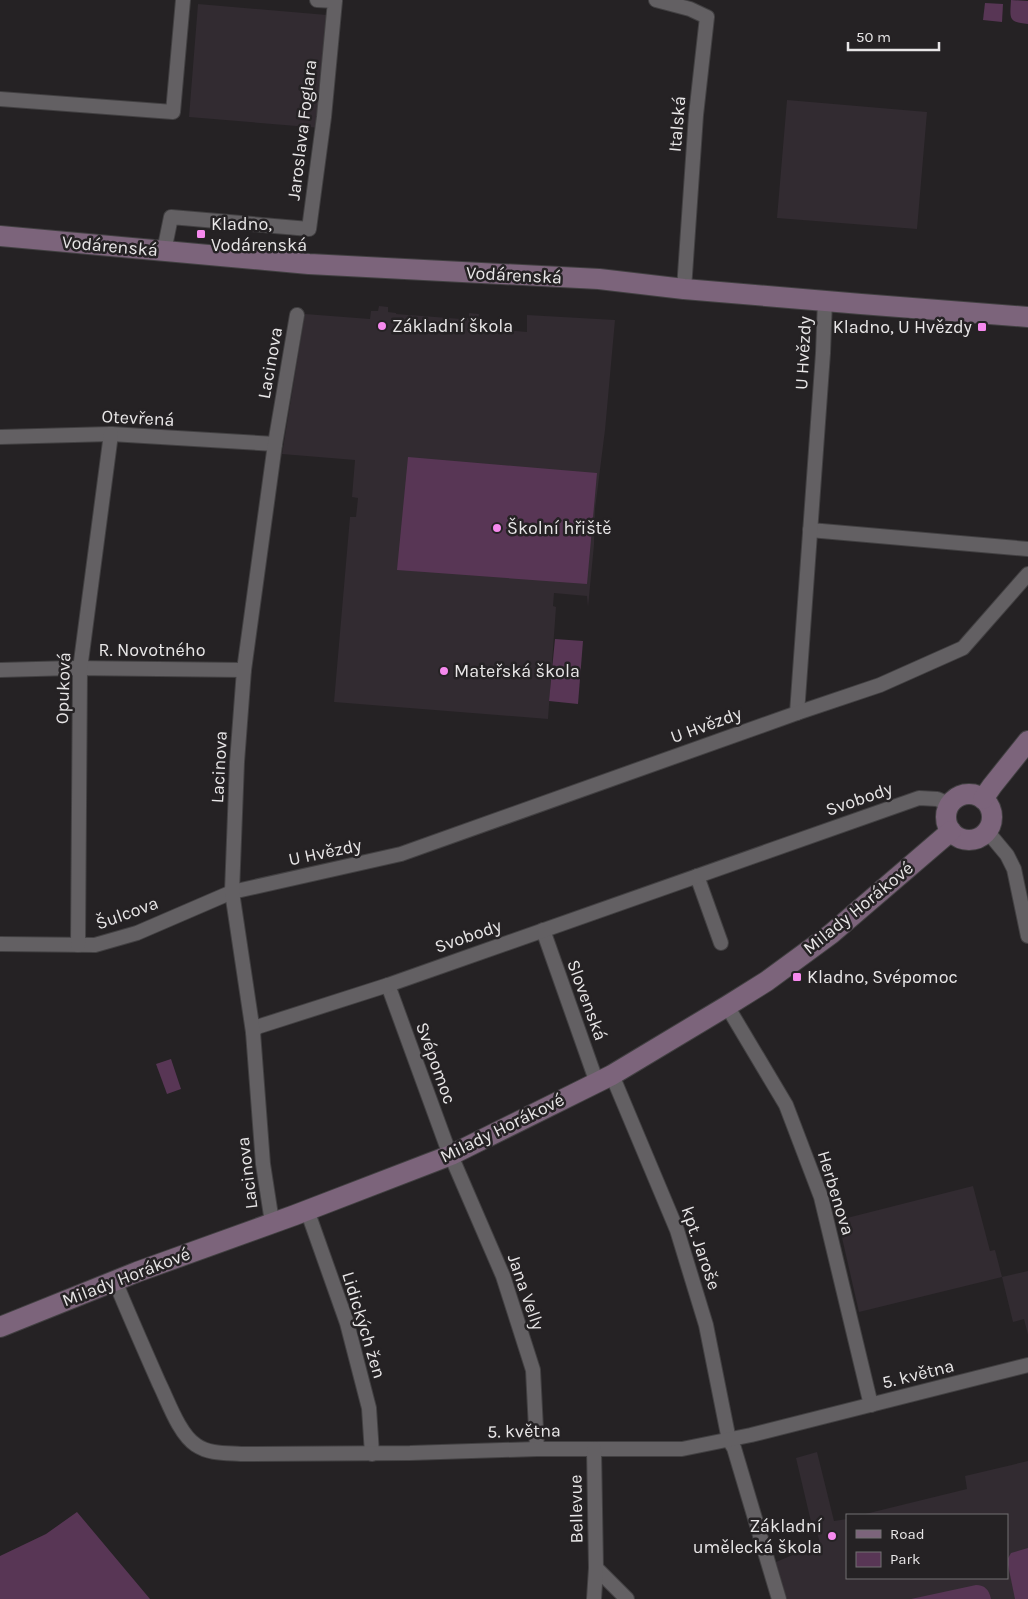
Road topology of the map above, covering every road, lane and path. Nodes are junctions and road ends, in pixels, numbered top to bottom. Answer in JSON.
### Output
{"nodes":[{"id":1,"x":183,"y":0,"type":"edge"},
{"id":2,"x":317,"y":0,"type":"edge"},
{"id":3,"x":656,"y":0,"type":"edge"},
{"id":4,"x":0,"y":99,"type":"edge"},
{"id":5,"x":0,"y":236,"type":"edge"},
{"id":6,"x":164,"y":251,"type":"junction"},
{"id":7,"x":684,"y":289,"type":"junction"},
{"id":8,"x":825,"y":300,"type":"junction"},
{"id":9,"x":297,"y":315,"type":"dead end"},
{"id":10,"x":1028,"y":317,"type":"edge"},
{"id":11,"x":111,"y":434,"type":"junction"},
{"id":12,"x":0,"y":437,"type":"edge"},
{"id":13,"x":274,"y":444,"type":"junction"},
{"id":14,"x":810,"y":530,"type":"junction"},
{"id":15,"x":1028,"y":549,"type":"edge"},
{"id":16,"x":1028,"y":574,"type":"edge"},
{"id":17,"x":80,"y":668,"type":"junction"},
{"id":18,"x":0,"y":670,"type":"edge"},
{"id":19,"x":244,"y":670,"type":"junction"},
{"id":20,"x":798,"y":713,"type":"junction"},
{"id":21,"x":1028,"y":742,"type":"edge"},
{"id":22,"x":983,"y":799,"type":"junction"},
{"id":23,"x":949,"y":804,"type":"junction"},
{"id":24,"x":951,"y":831,"type":"junction"},
{"id":25,"x":987,"y":831,"type":"junction"},
{"id":26,"x":697,"y":876,"type":"junction"},
{"id":27,"x":232,"y":892,"type":"junction"},
{"id":28,"x":543,"y":930,"type":"junction"},
{"id":29,"x":1028,"y":936,"type":"edge"},
{"id":30,"x":721,"y":943,"type":"dead end"},
{"id":31,"x":0,"y":944,"type":"edge"},
{"id":32,"x":78,"y":945,"type":"junction"},
{"id":33,"x":388,"y":985,"type":"junction"},
{"id":34,"x":727,"y":1006,"type":"junction"},
{"id":35,"x":253,"y":1032,"type":"junction"},
{"id":36,"x":604,"y":1079,"type":"junction"},
{"id":37,"x":451,"y":1154,"type":"junction"},
{"id":38,"x":307,"y":1210,"type":"junction"},
{"id":39,"x":272,"y":1222,"type":"junction"},
{"id":40,"x":115,"y":1281,"type":"junction"},
{"id":41,"x":0,"y":1326,"type":"edge"},
{"id":42,"x":1028,"y":1365,"type":"edge"},
{"id":43,"x":871,"y":1405,"type":"junction"},
{"id":44,"x":729,"y":1440,"type":"junction"},
{"id":45,"x":537,"y":1449,"type":"junction"},
{"id":46,"x":594,"y":1449,"type":"junction"},
{"id":47,"x":372,"y":1454,"type":"junction"},
{"id":48,"x":596,"y":1568,"type":"junction"},
{"id":49,"x":594,"y":1599,"type":"edge"},
{"id":50,"x":627,"y":1599,"type":"edge"},
{"id":51,"x":779,"y":1599,"type":"edge"}],
"edges":[{"from":1,"to":4,"type":"street"},
{"from":2,"to":6,"type":"street","name":"Jaroslava Foglara"},
{"from":3,"to":7,"type":"street","name":"Italská"},
{"from":5,"to":6,"type":"main road","name":"Vodárenská"},
{"from":6,"to":7,"type":"main road","name":"Vodárenská"},
{"from":7,"to":8,"type":"main road","name":"Vodárenská"},
{"from":8,"to":10,"type":"main road","name":"Vodárenská"},
{"from":8,"to":14,"type":"street","name":"U Hvězdy"},
{"from":9,"to":13,"type":"street","name":"Lacinova"},
{"from":11,"to":12,"type":"street","name":"Otevřená"},
{"from":11,"to":13,"type":"street","name":"Otevřená"},
{"from":11,"to":17,"type":"street","name":"Opuková"},
{"from":13,"to":19,"type":"street","name":"Lacinova"},
{"from":14,"to":15,"type":"street"},
{"from":14,"to":20,"type":"street","name":"U Hvězdy"},
{"from":16,"to":20,"type":"street"},
{"from":17,"to":18,"type":"street","name":"R. Novotného"},
{"from":17,"to":19,"type":"street","name":"R. Novotného"},
{"from":17,"to":32,"type":"street","name":"Opuková"},
{"from":19,"to":27,"type":"street","name":"Lacinova"},
{"from":20,"to":27,"type":"street","name":"U Hvězdy"},
{"from":21,"to":22,"type":"main road"},
{"from":22,"to":23,"type":"main road"},
{"from":22,"to":25,"type":"main road"},
{"from":23,"to":24,"type":"main road"},
{"from":23,"to":26,"type":"street","name":"Svobody"},
{"from":24,"to":25,"type":"main road"},
{"from":24,"to":34,"type":"main road","name":"Milady Horákové"},
{"from":25,"to":29,"type":"street"},
{"from":26,"to":28,"type":"street","name":"Svobody"},
{"from":26,"to":30,"type":"street"},
{"from":27,"to":32,"type":"street","name":"Šulcova"},
{"from":27,"to":35,"type":"street","name":"Lacinova"},
{"from":28,"to":33,"type":"street","name":"Svobody"},
{"from":28,"to":36,"type":"street","name":"Slovenská"},
{"from":31,"to":32,"type":"street","name":"Šulcova"},
{"from":33,"to":35,"type":"street","name":"Svobody"},
{"from":33,"to":37,"type":"street","name":"Svépomoc"},
{"from":34,"to":36,"type":"main road","name":"Milady Horákové"},
{"from":34,"to":43,"type":"street","name":"Herbenova"},
{"from":35,"to":39,"type":"street","name":"Lacinova"},
{"from":36,"to":37,"type":"main road","name":"Milady Horákové"},
{"from":36,"to":44,"type":"street","name":"kpt. Jaroše"},
{"from":37,"to":38,"type":"main road","name":"Milady Horákové"},
{"from":37,"to":45,"type":"street","name":"Jana Velly"},
{"from":38,"to":39,"type":"main road","name":"Milady Horákové"},
{"from":38,"to":47,"type":"street","name":"Lidických žen"},
{"from":39,"to":40,"type":"main road","name":"Milady Horákové"},
{"from":40,"to":41,"type":"main road","name":"Milady Horákové"},
{"from":40,"to":47,"type":"street","name":"5. května"},
{"from":42,"to":43,"type":"street","name":"5. května"},
{"from":43,"to":44,"type":"street","name":"5. května"},
{"from":44,"to":46,"type":"street","name":"5. května"},
{"from":44,"to":51,"type":"street"},
{"from":45,"to":46,"type":"street","name":"5. května"},
{"from":45,"to":47,"type":"street","name":"5. května"},
{"from":46,"to":48,"type":"street","name":"Bellevue"},
{"from":48,"to":49,"type":"street","name":"Bellevue"},
{"from":48,"to":50,"type":"street","name":"Bellevue"}]}
